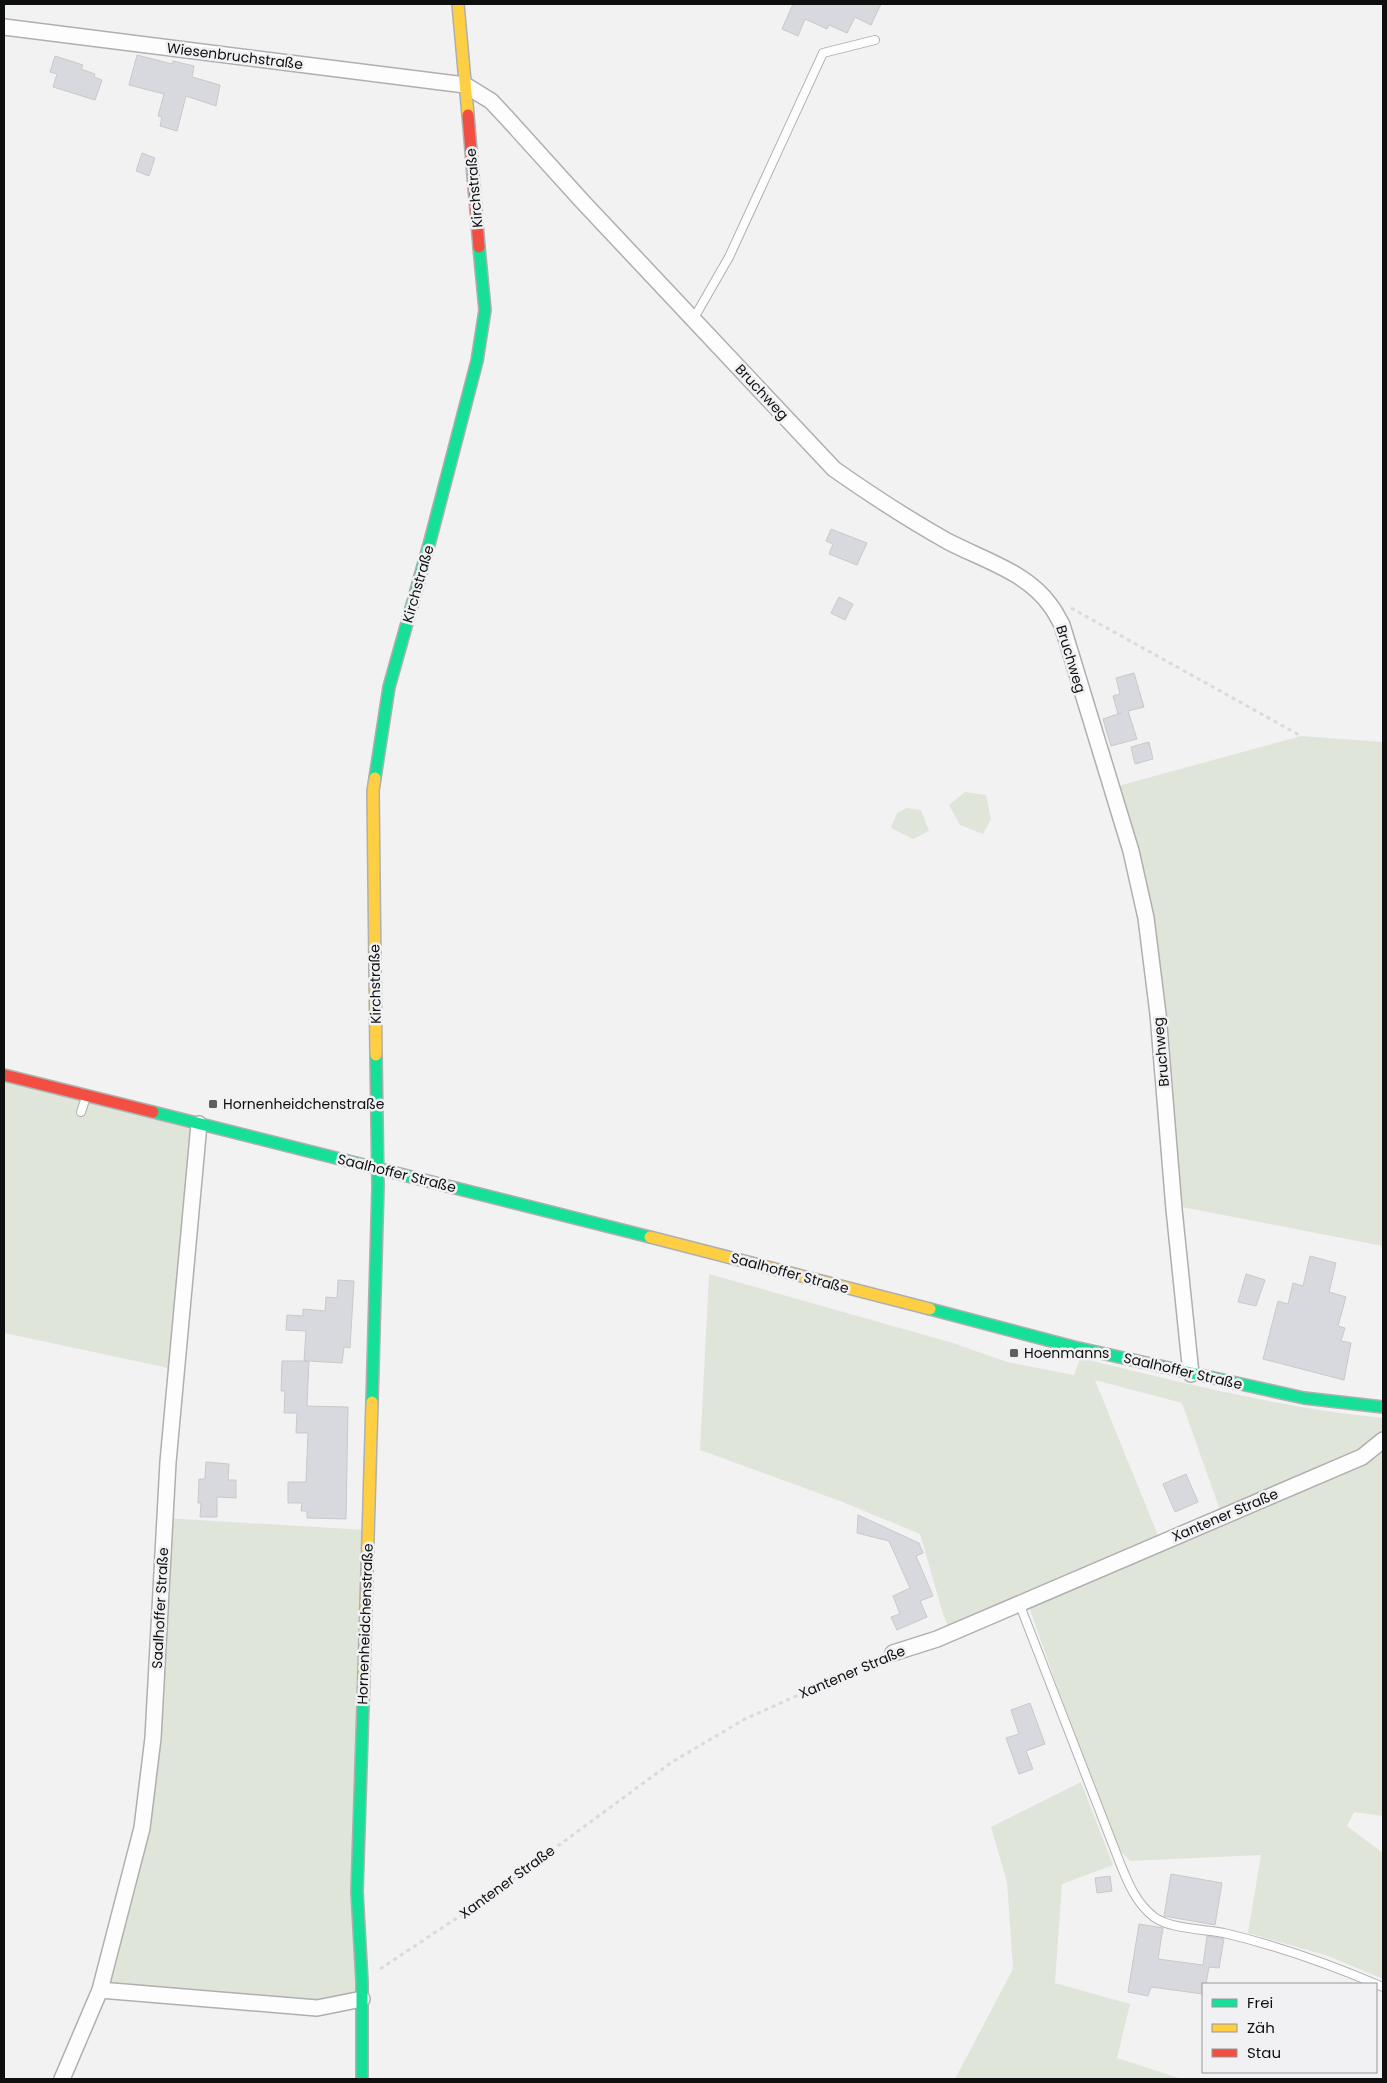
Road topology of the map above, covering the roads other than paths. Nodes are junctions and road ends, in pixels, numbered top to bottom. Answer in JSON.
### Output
{"nodes":[{"id":1,"x":458,"y":4,"type":"edge"},
{"id":2,"x":4,"y":27,"type":"edge"},
{"id":3,"x":875,"y":40,"type":"dead end"},
{"id":4,"x":465,"y":85,"type":"junction"},
{"id":5,"x":694,"y":318,"type":"junction"},
{"id":6,"x":4,"y":1075,"type":"edge"},
{"id":7,"x":87,"y":1096,"type":"junction"},
{"id":8,"x":81,"y":1112,"type":"dead end"},
{"id":9,"x":199,"y":1124,"type":"junction"},
{"id":10,"x":377,"y":1168,"type":"junction"},
{"id":11,"x":1191,"y":1374,"type":"junction"},
{"id":12,"x":1383,"y":1408,"type":"edge"},
{"id":13,"x":1383,"y":1440,"type":"edge"},
{"id":14,"x":1019,"y":1603,"type":"junction"},
{"id":15,"x":893,"y":1653,"type":"road end"},
{"id":16,"x":1374,"y":1983,"type":"edge"},
{"id":17,"x":100,"y":1990,"type":"junction"},
{"id":18,"x":362,"y":1999,"type":"junction"},
{"id":19,"x":62,"y":2079,"type":"edge"},
{"id":20,"x":362,"y":2079,"type":"edge"}],
"edges":[{"from":1,"to":4,"type":"street","name":"Kirchstraße"},
{"from":2,"to":4,"type":"street","name":"Wiesenbruchstraße"},
{"from":3,"to":5,"type":"lane"},
{"from":4,"to":5,"type":"street","name":"Bruchweg"},
{"from":4,"to":10,"type":"street","name":"Kirchstraße"},
{"from":5,"to":11,"type":"street","name":"Bruchweg"},
{"from":6,"to":7,"type":"street","name":"Saalhoffer Straße"},
{"from":7,"to":8,"type":"lane"},
{"from":7,"to":9,"type":"street","name":"Saalhoffer Straße"},
{"from":9,"to":10,"type":"street","name":"Saalhoffer Straße"},
{"from":9,"to":17,"type":"street","name":"Saalhoffer Straße"},
{"from":10,"to":11,"type":"street","name":"Saalhoffer Straße"},
{"from":10,"to":18,"type":"street","name":"Hornenheidchenstraße"},
{"from":11,"to":12,"type":"street","name":"Saalhoffer Straße"},
{"from":13,"to":14,"type":"street","name":"Xantener Straße"},
{"from":14,"to":15,"type":"street","name":"Xantener Straße"},
{"from":14,"to":16,"type":"lane"},
{"from":17,"to":18,"type":"street"},
{"from":17,"to":19,"type":"street","name":"Saalhoffer Straße"},
{"from":18,"to":20,"type":"street","name":"Hornenheidchenstraße"}]}
